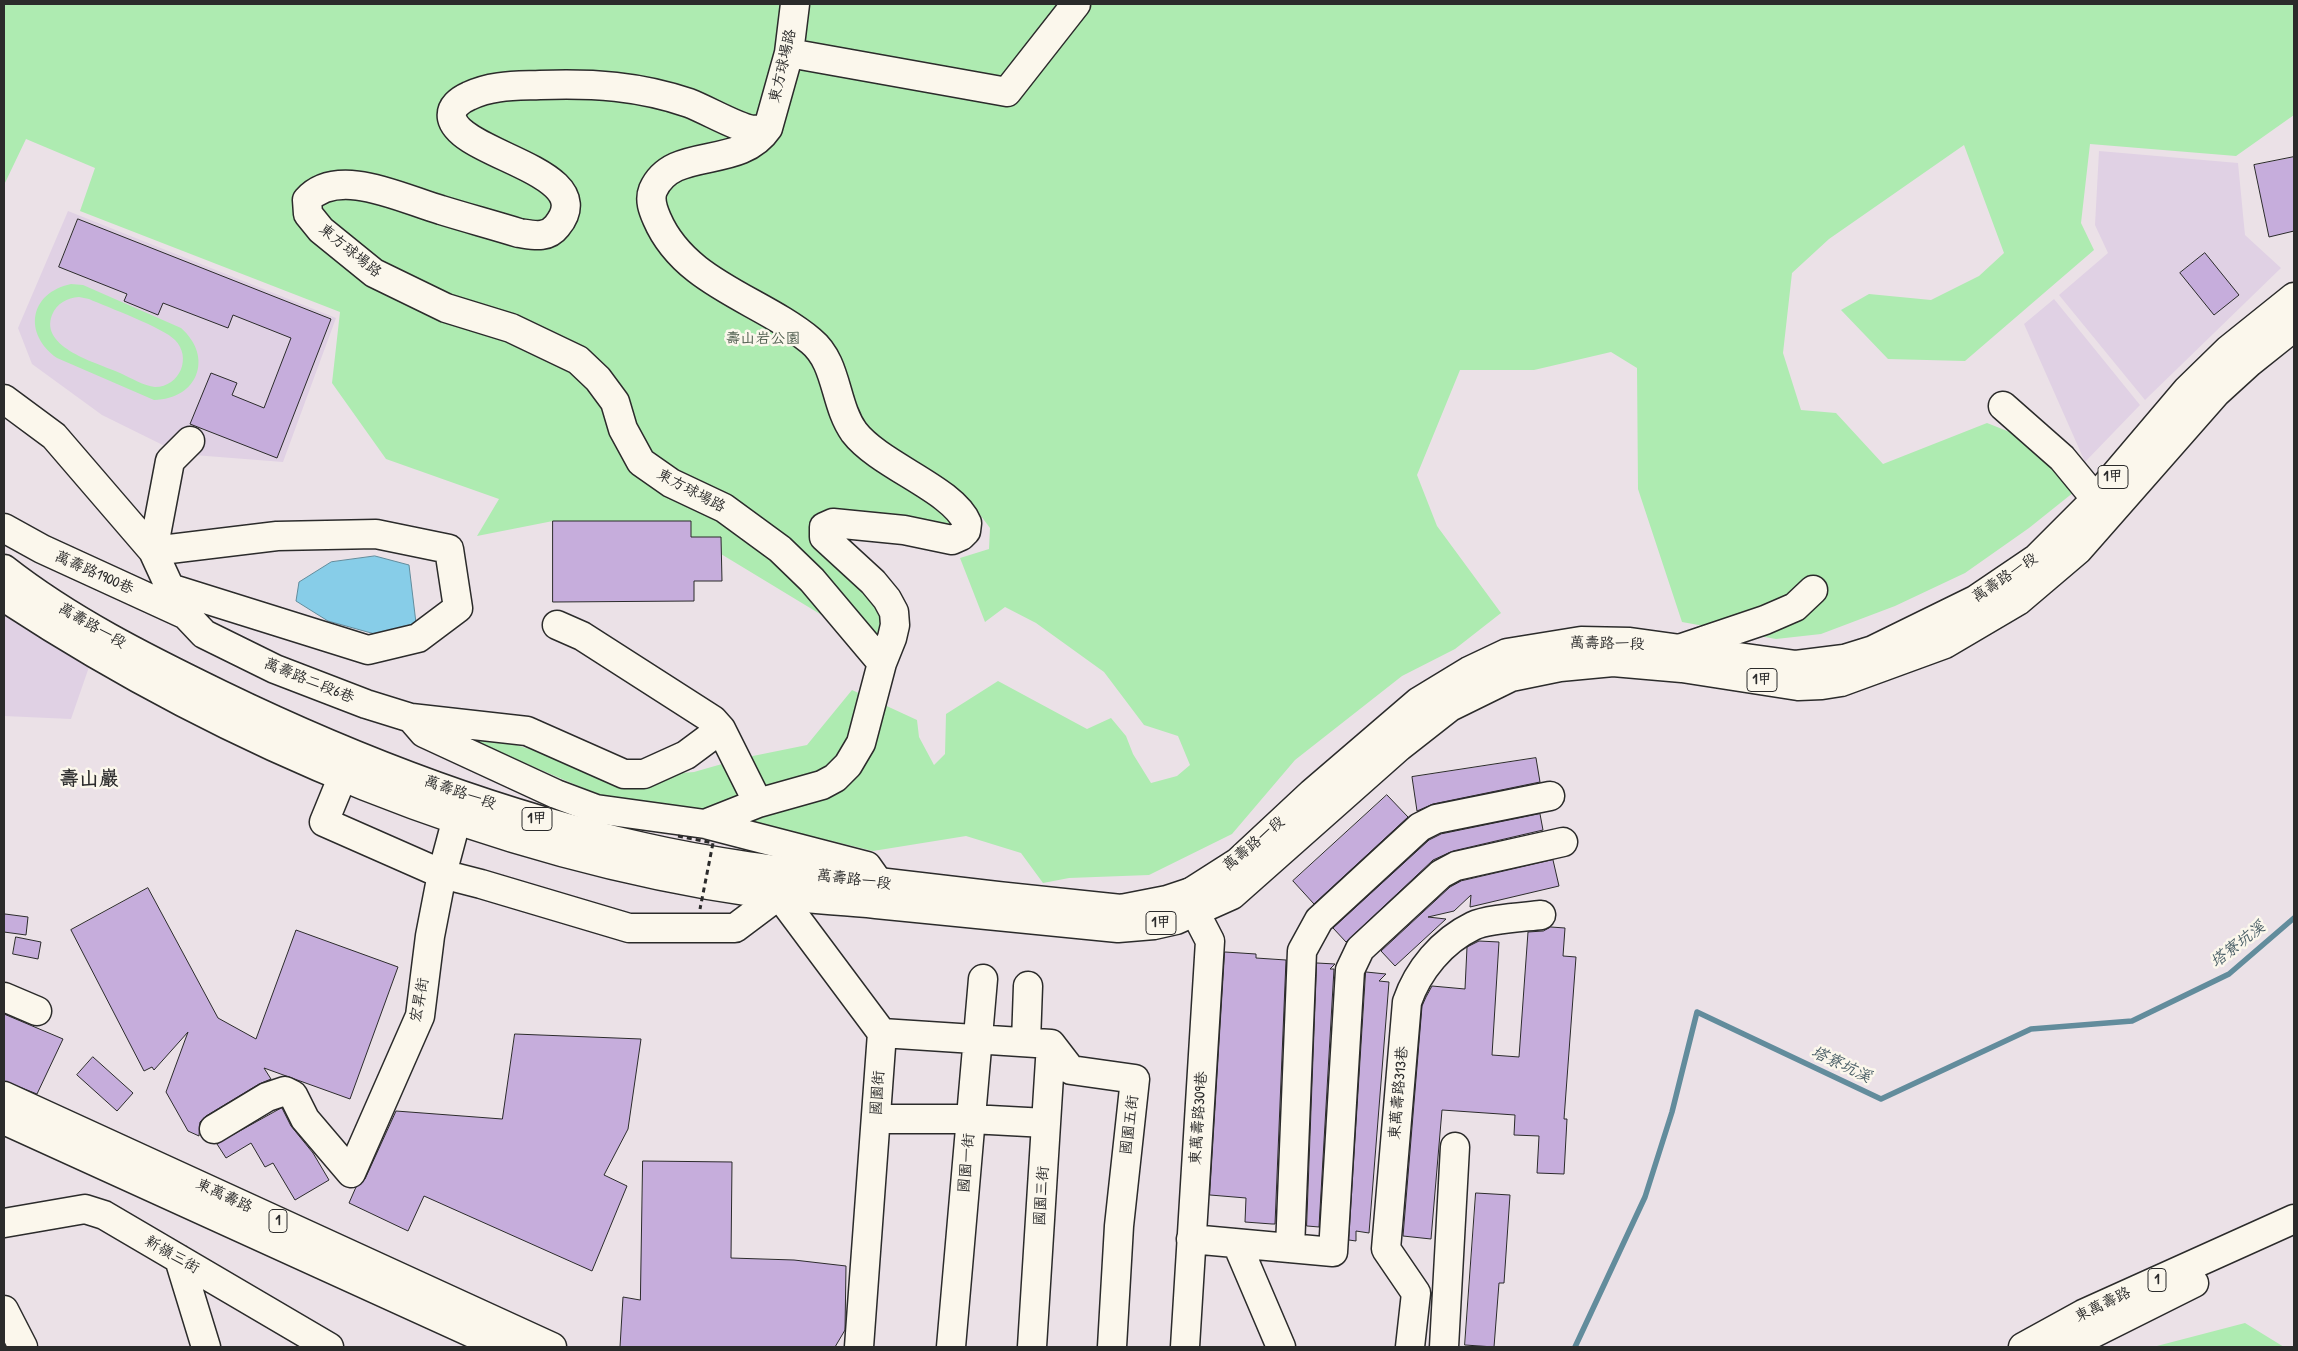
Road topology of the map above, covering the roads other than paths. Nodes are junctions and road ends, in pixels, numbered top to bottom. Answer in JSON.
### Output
{"nodes":[{"id":1,"x":795,"y":4,"type":"edge"},
{"id":2,"x":1076,"y":4,"type":"edge"},
{"id":3,"x":789,"y":53,"type":"junction"},
{"id":4,"x":768,"y":128,"type":"junction"},
{"id":5,"x":2294,"y":297,"type":"edge"},
{"id":6,"x":2294,"y":327,"type":"edge"},
{"id":7,"x":4,"y":399,"type":"edge"},
{"id":8,"x":2003,"y":406,"type":"dead end"},
{"id":9,"x":190,"y":441,"type":"dead end"},
{"id":10,"x":2096,"y":498,"type":"junction"},
{"id":11,"x":4,"y":528,"type":"edge"},
{"id":12,"x":153,"y":551,"type":"junction"},
{"id":13,"x":4,"y":569,"type":"edge"},
{"id":14,"x":170,"y":588,"type":"junction"},
{"id":15,"x":1813,"y":590,"type":"dead end"},
{"id":16,"x":4,"y":597,"type":"edge"},
{"id":17,"x":186,"y":615,"type":"junction"},
{"id":18,"x":558,"y":624,"type":"dead end"},
{"id":19,"x":1682,"y":658,"type":"junction"},
{"id":20,"x":882,"y":664,"type":"junction"},
{"id":21,"x":411,"y":718,"type":"junction"},
{"id":22,"x":720,"y":729,"type":"junction"},
{"id":23,"x":342,"y":778,"type":"junction"},
{"id":24,"x":1550,"y":796,"type":"dead end"},
{"id":25,"x":758,"y":803,"type":"junction"},
{"id":26,"x":457,"y":818,"type":"junction"},
{"id":27,"x":706,"y":824,"type":"junction"},
{"id":28,"x":1563,"y":842,"type":"dead end"},
{"id":29,"x":442,"y":874,"type":"junction"},
{"id":30,"x":780,"y":884,"type":"junction"},
{"id":31,"x":878,"y":893,"type":"junction"},
{"id":32,"x":1193,"y":902,"type":"junction"},
{"id":33,"x":1541,"y":914,"type":"dead end"},
{"id":34,"x":983,"y":979,"type":"dead end"},
{"id":35,"x":1028,"y":986,"type":"dead end"},
{"id":36,"x":4,"y":997,"type":"edge"},
{"id":37,"x":37,"y":1011,"type":"dead end"},
{"id":38,"x":882,"y":1033,"type":"junction"},
{"id":39,"x":978,"y":1038,"type":"junction"},
{"id":40,"x":1039,"y":1043,"type":"junction"},
{"id":41,"x":4,"y":1096,"type":"edge"},
{"id":42,"x":876,"y":1119,"type":"junction"},
{"id":43,"x":971,"y":1119,"type":"junction"},
{"id":44,"x":4,"y":1120,"type":"edge"},
{"id":45,"x":1046,"y":1124,"type":"junction"},
{"id":46,"x":214,"y":1129,"type":"dead end"},
{"id":47,"x":1455,"y":1147,"type":"dead end"},
{"id":48,"x":2294,"y":1219,"type":"edge"},
{"id":49,"x":4,"y":1223,"type":"edge"},
{"id":50,"x":1191,"y":1239,"type":"junction"},
{"id":51,"x":2294,"y":1239,"type":"edge"},
{"id":52,"x":1236,"y":1244,"type":"junction"},
{"id":53,"x":1290,"y":1248,"type":"junction"},
{"id":54,"x":178,"y":1259,"type":"junction"},
{"id":55,"x":4,"y":1310,"type":"edge"},
{"id":56,"x":20,"y":1346,"type":"edge"},
{"id":57,"x":206,"y":1347,"type":"edge"},
{"id":58,"x":329,"y":1347,"type":"edge"},
{"id":59,"x":503,"y":1347,"type":"edge"},
{"id":60,"x":552,"y":1347,"type":"edge"},
{"id":61,"x":859,"y":1347,"type":"edge"},
{"id":62,"x":951,"y":1347,"type":"edge"},
{"id":63,"x":1032,"y":1347,"type":"edge"},
{"id":64,"x":1112,"y":1347,"type":"edge"},
{"id":65,"x":1185,"y":1347,"type":"edge"},
{"id":66,"x":1281,"y":1347,"type":"edge"},
{"id":67,"x":1410,"y":1347,"type":"edge"},
{"id":68,"x":1444,"y":1347,"type":"edge"},
{"id":69,"x":2024,"y":1347,"type":"edge"},
{"id":70,"x":2066,"y":1347,"type":"edge"}],
"edges":[{"from":1,"to":3,"type":"street","name":"東方球場路"},
{"from":2,"to":3,"type":"street"},
{"from":3,"to":4,"type":"street","name":"東方球場路"},
{"from":4,"to":20,"type":"street","name":"東方球場路"},
{"from":4,"to":20,"type":"street","name":"東方球場路"},
{"from":5,"to":10,"type":"street","name":"萬壽路一段","number":"1甲"},
{"from":6,"to":19,"type":"street","name":"萬壽路一段","number":"1甲"},
{"from":7,"to":12,"type":"street","name":"萬壽路二段6巷"},
{"from":8,"to":10,"type":"street"},
{"from":9,"to":12,"type":"street"},
{"from":10,"to":19,"type":"street","name":"萬壽路一段","number":"1甲"},
{"from":11,"to":17,"type":"street","name":"萬壽路1900巷"},
{"from":12,"to":14,"type":"street","name":"萬壽路二段6巷"},
{"from":12,"to":14,"type":"street"},
{"from":13,"to":30,"type":"street","name":"萬壽路一段","number":"1甲"},
{"from":14,"to":17,"type":"street","name":"萬壽路二段6巷"},
{"from":15,"to":19,"type":"street"},
{"from":16,"to":23,"type":"street","name":"萬壽路一段","number":"1甲"},
{"from":17,"to":21,"type":"street","name":"萬壽路二段6巷"},
{"from":18,"to":22,"type":"street"},
{"from":19,"to":32,"type":"street","name":"萬壽路一段","number":"1甲"},
{"from":20,"to":25,"type":"street","name":"東方球場路"},
{"from":21,"to":22,"type":"street"},
{"from":21,"to":27,"type":"street","name":"萬壽路二段6巷"},
{"from":22,"to":25,"type":"street"},
{"from":23,"to":26,"type":"street","name":"萬壽路一段","number":"1甲"},
{"from":23,"to":29,"type":"street"},
{"from":24,"to":53,"type":"street"},
{"from":25,"to":27,"type":"street","name":"東方球場路"},
{"from":26,"to":29,"type":"street","name":"宏昇街"},
{"from":26,"to":30,"type":"street","name":"萬壽路一段","number":"1甲"},
{"from":27,"to":31,"type":"street"},
{"from":28,"to":53,"type":"street"},
{"from":29,"to":30,"type":"street"},
{"from":29,"to":46,"type":"street","name":"宏昇街"},
{"from":30,"to":31,"type":"street","name":"萬壽路一段","number":"1甲"},
{"from":30,"to":38,"type":"street"},
{"from":31,"to":32,"type":"street","name":"萬壽路一段","number":"1甲"},
{"from":32,"to":50,"type":"street","name":"東萬壽路309巷"},
{"from":33,"to":67,"type":"street","name":"東萬壽路313巷"},
{"from":34,"to":39,"type":"street","name":"國園一街"},
{"from":35,"to":40,"type":"street","name":"國園三街"},
{"from":36,"to":37,"type":"street"},
{"from":38,"to":39,"type":"street"},
{"from":38,"to":42,"type":"street","name":"國園街"},
{"from":39,"to":40,"type":"street"},
{"from":39,"to":43,"type":"street","name":"國園一街"},
{"from":40,"to":45,"type":"street","name":"國園三街"},
{"from":40,"to":64,"type":"street","name":"國園五街"},
{"from":41,"to":60,"type":"street","name":"東萬壽路","number":"1"},
{"from":42,"to":43,"type":"street"},
{"from":42,"to":61,"type":"street","name":"國園街"},
{"from":43,"to":45,"type":"street"},
{"from":43,"to":62,"type":"street","name":"國園一街"},
{"from":44,"to":59,"type":"street","name":"東萬壽路","number":"1"},
{"from":45,"to":63,"type":"street","name":"國園三街"},
{"from":47,"to":68,"type":"street"},
{"from":48,"to":69,"type":"street","name":"東萬壽路","number":"1"},
{"from":49,"to":54,"type":"street","name":"新嶺三街"},
{"from":50,"to":52,"type":"street"},
{"from":50,"to":65,"type":"street","name":"東萬壽路309巷"},
{"from":51,"to":70,"type":"street","name":"東萬壽路","number":"1"},
{"from":52,"to":53,"type":"street"},
{"from":52,"to":66,"type":"street"},
{"from":54,"to":57,"type":"street"},
{"from":54,"to":58,"type":"street","name":"新嶺三街"},
{"from":55,"to":56,"type":"street"}]}
